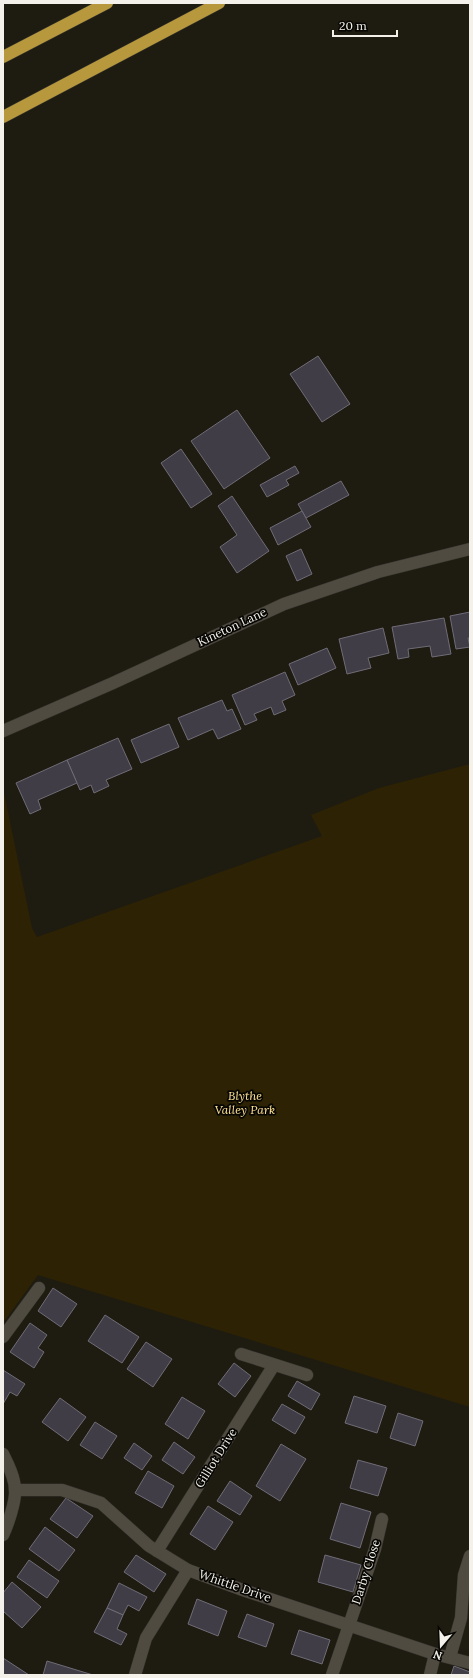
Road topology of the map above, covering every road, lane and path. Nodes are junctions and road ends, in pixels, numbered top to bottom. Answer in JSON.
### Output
{"nodes":[{"id":1,"x":107,"y":3,"type":"edge"},
{"id":2,"x":219,"y":3,"type":"edge"},
{"id":3,"x":3,"y":57,"type":"edge"},
{"id":4,"x":3,"y":117,"type":"edge"},
{"id":5,"x":470,"y":549,"type":"edge"},
{"id":6,"x":3,"y":731,"type":"edge"},
{"id":7,"x":39,"y":1288,"type":"dead end"},
{"id":8,"x":3,"y":1337,"type":"edge"},
{"id":9,"x":240,"y":1354,"type":"dead end"},
{"id":10,"x":274,"y":1365,"type":"junction"},
{"id":11,"x":308,"y":1375,"type":"dead end"},
{"id":12,"x":3,"y":1454,"type":"edge"},
{"id":13,"x":15,"y":1490,"type":"junction"},
{"id":14,"x":382,"y":1520,"type":"dead end"},
{"id":15,"x":3,"y":1535,"type":"edge"},
{"id":16,"x":157,"y":1551,"type":"junction"},
{"id":17,"x":470,"y":1556,"type":"edge"},
{"id":18,"x":188,"y":1570,"type":"junction"},
{"id":19,"x":349,"y":1624,"type":"junction"},
{"id":20,"x":436,"y":1654,"type":"junction"},
{"id":21,"x":450,"y":1657,"type":"junction"},
{"id":22,"x":470,"y":1663,"type":"edge"},
{"id":23,"x":135,"y":1675,"type":"edge"},
{"id":24,"x":332,"y":1675,"type":"edge"},
{"id":25,"x":430,"y":1675,"type":"edge"}],
"edges":[{"from":1,"to":3,"type":"highway"},
{"from":2,"to":4,"type":"highway"},
{"from":5,"to":6,"type":"street","name":"Kineton Lane"},
{"from":7,"to":8,"type":"street"},
{"from":9,"to":10,"type":"street"},
{"from":10,"to":11,"type":"street"},
{"from":10,"to":16,"type":"street","name":"Gilliot Drive"},
{"from":12,"to":13,"type":"street"},
{"from":13,"to":15,"type":"street"},
{"from":13,"to":16,"type":"street","name":"Whittle Drive"},
{"from":14,"to":19,"type":"street","name":"Darby Close"},
{"from":16,"to":18,"type":"street","name":"Whittle Drive"},
{"from":17,"to":21,"type":"street"},
{"from":18,"to":19,"type":"street","name":"Whittle Drive"},
{"from":18,"to":23,"type":"street"},
{"from":19,"to":20,"type":"street","name":"Whittle Drive"},
{"from":19,"to":24,"type":"street","name":"Darby Close"},
{"from":20,"to":21,"type":"street","name":"Whittle Drive"},
{"from":20,"to":25,"type":"street"},
{"from":21,"to":22,"type":"street","name":"Whittle Drive"}]}
